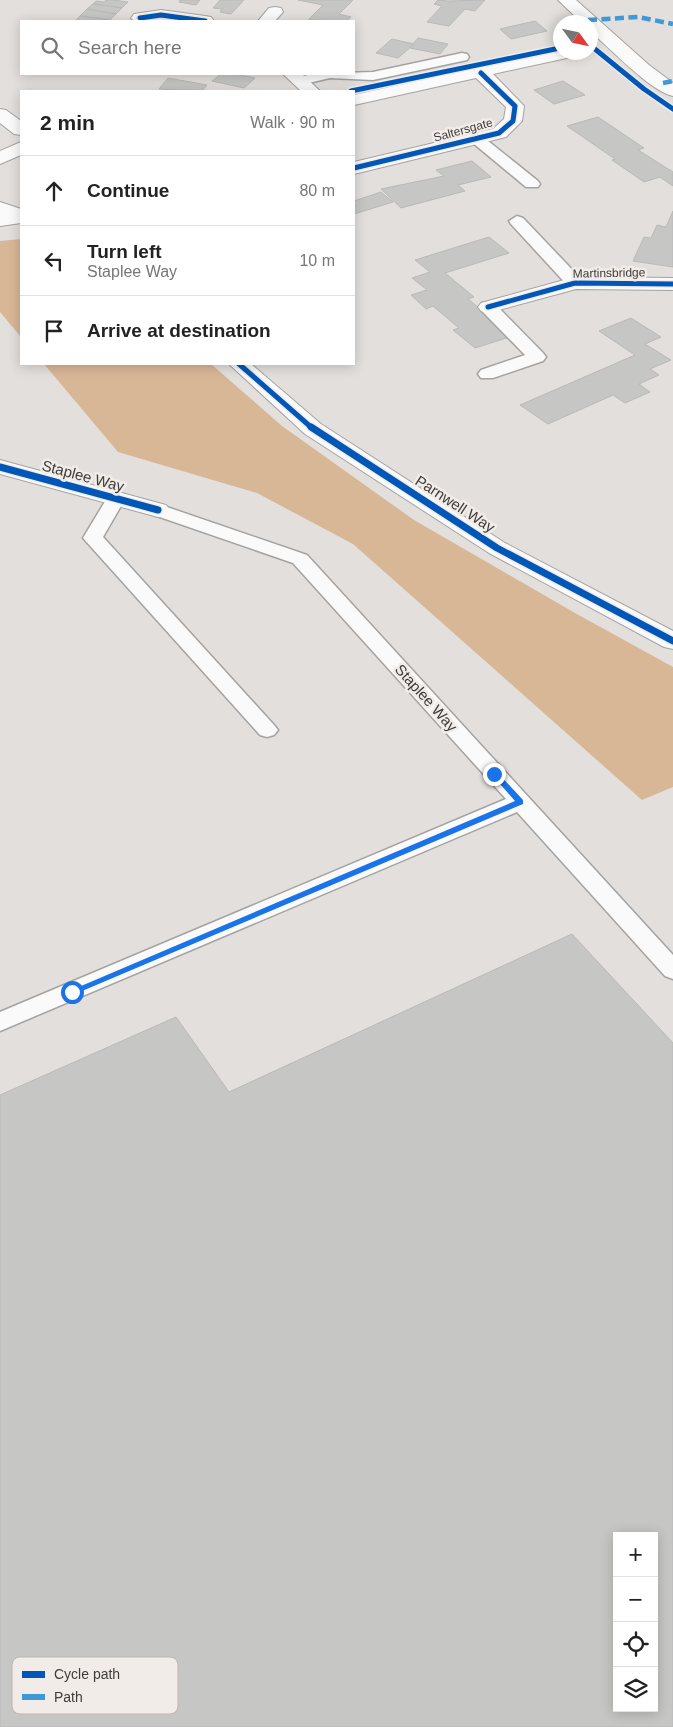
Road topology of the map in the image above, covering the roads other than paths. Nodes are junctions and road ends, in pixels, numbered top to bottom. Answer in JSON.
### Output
{"nodes":[{"id":1,"x":566,"y":0,"type":"edge"},
{"id":2,"x":140,"y":18,"type":"dead end"},
{"id":3,"x":198,"y":20,"type":"edge"},
{"id":4,"x":615,"y":42,"type":"junction"},
{"id":5,"x":598,"y":46,"type":"edge"},
{"id":6,"x":553,"y":56,"type":"edge"},
{"id":7,"x":462,"y":57,"type":"dead end"},
{"id":8,"x":481,"y":72,"type":"junction"},
{"id":9,"x":326,"y":75,"type":"edge"},
{"id":10,"x":352,"y":75,"type":"edge"},
{"id":11,"x":301,"y":82,"type":"edge"},
{"id":12,"x":673,"y":91,"type":"edge"},
{"id":13,"x":355,"y":100,"type":"edge"},
{"id":14,"x":0,"y":114,"type":"edge"},
{"id":15,"x":20,"y":129,"type":"edge"},
{"id":16,"x":478,"y":140,"type":"junction"},
{"id":17,"x":20,"y":148,"type":"edge"},
{"id":18,"x":0,"y":158,"type":"edge"},
{"id":19,"x":355,"y":168,"type":"edge"},
{"id":20,"x":532,"y":184,"type":"dead end"},
{"id":21,"x":0,"y":208,"type":"edge"},
{"id":22,"x":20,"y":216,"type":"edge"},
{"id":23,"x":20,"y":216,"type":"edge"},
{"id":24,"x":0,"y":220,"type":"edge"},
{"id":25,"x":517,"y":221,"type":"dead end"},
{"id":26,"x":575,"y":283,"type":"junction"},
{"id":27,"x":673,"y":284,"type":"edge"},
{"id":28,"x":488,"y":307,"type":"joint"},
{"id":29,"x":240,"y":365,"type":"edge"},
{"id":30,"x":487,"y":374,"type":"dead end"},
{"id":31,"x":0,"y":468,"type":"edge"},
{"id":32,"x":116,"y":499,"type":"junction"},
{"id":33,"x":158,"y":510,"type":"joint"},
{"id":34,"x":673,"y":641,"type":"edge"},
{"id":35,"x":267,"y":730,"type":"dead end"},
{"id":36,"x":520,"y":802,"type":"junction"},
{"id":37,"x":673,"y":970,"type":"edge"},
{"id":38,"x":0,"y":1022,"type":"edge"}],
"edges":[{"from":1,"to":4,"type":"street"},
{"from":2,"to":3,"type":"street"},
{"from":4,"to":5,"type":"street"},
{"from":4,"to":12,"type":"street"},
{"from":6,"to":8,"type":"street"},
{"from":7,"to":10,"type":"lane"},
{"from":8,"to":13,"type":"street"},
{"from":8,"to":16,"type":"street","name":"Saltersgate"},
{"from":9,"to":11,"type":"lane"},
{"from":14,"to":15,"type":"street"},
{"from":16,"to":19,"type":"street","name":"Saltersgate"},
{"from":16,"to":20,"type":"lane"},
{"from":17,"to":18,"type":"street"},
{"from":21,"to":22,"type":"street"},
{"from":23,"to":24,"type":"street"},
{"from":25,"to":26,"type":"lane"},
{"from":26,"to":27,"type":"street","name":"Martinsbridge"},
{"from":26,"to":28,"type":"street","name":"Martinsbridge"},
{"from":28,"to":30,"type":"lane"},
{"from":29,"to":34,"type":"street","name":"Parnwell Way"},
{"from":31,"to":32,"type":"street","name":"Staplee Way"},
{"from":32,"to":33,"type":"street","name":"Staplee Way"},
{"from":32,"to":35,"type":"lane"},
{"from":33,"to":36,"type":"lane","name":"Staplee Way"},
{"from":36,"to":37,"type":"lane","name":"Staplee Way"},
{"from":36,"to":38,"type":"lane"}]}
